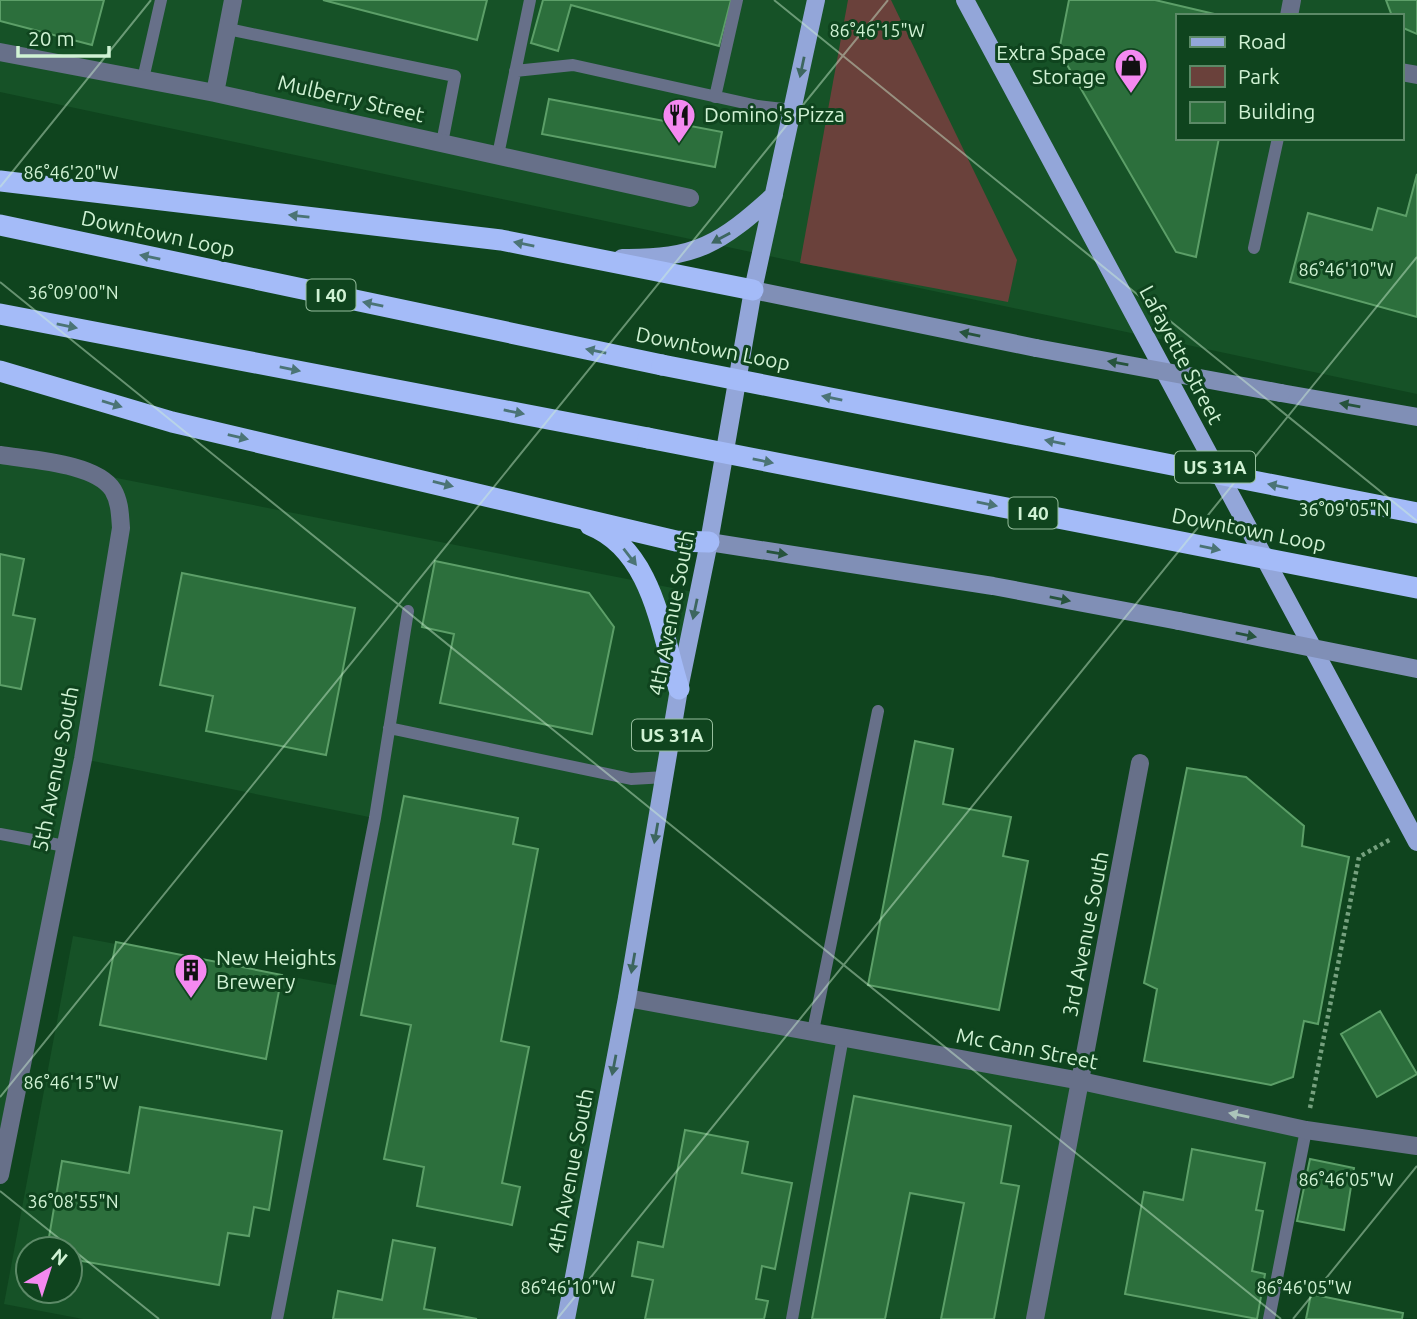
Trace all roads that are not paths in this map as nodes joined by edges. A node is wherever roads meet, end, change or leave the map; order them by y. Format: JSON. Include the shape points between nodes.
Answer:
{"nodes":[{"id":1,"x":161,"y":0,"type":"edge"},
{"id":2,"x":233,"y":0,"type":"edge"},
{"id":3,"x":530,"y":0,"type":"edge"},
{"id":4,"x":737,"y":0,"type":"edge"},
{"id":5,"x":816,"y":0,"type":"edge"},
{"id":6,"x":965,"y":0,"type":"edge"},
{"id":7,"x":228,"y":29,"type":"junction"},
{"id":8,"x":0,"y":52,"type":"edge"},
{"id":9,"x":515,"y":71,"type":"junction"},
{"id":10,"x":144,"y":79,"type":"junction"},
{"id":11,"x":215,"y":93,"type":"junction"},
{"id":12,"x":715,"y":97,"type":"junction"},
{"id":13,"x":792,"y":110,"type":"junction"},
{"id":14,"x":1278,"y":140,"type":"edge"},
{"id":15,"x":442,"y":143,"type":"junction"},
{"id":16,"x":498,"y":155,"type":"junction"},
{"id":17,"x":0,"y":181,"type":"edge"},
{"id":18,"x":774,"y":195,"type":"junction"},
{"id":19,"x":690,"y":198,"type":"dead end"},
{"id":20,"x":0,"y":225,"type":"edge"},
{"id":21,"x":1254,"y":248,"type":"dead end"},
{"id":22,"x":591,"y":257,"type":"junction"},
{"id":23,"x":753,"y":290,"type":"junction"},
{"id":24,"x":0,"y":313,"type":"edge"},
{"id":25,"x":0,"y":370,"type":"edge"},
{"id":26,"x":1417,"y":417,"type":"edge"},
{"id":27,"x":0,"y":455,"type":"edge"},
{"id":28,"x":552,"y":511,"type":"junction"},
{"id":29,"x":1417,"y":513,"type":"edge"},
{"id":30,"x":709,"y":542,"type":"junction"},
{"id":31,"x":1417,"y":588,"type":"edge"},
{"id":32,"x":408,"y":611,"type":"dead end"},
{"id":33,"x":1417,"y":669,"type":"edge"},
{"id":34,"x":679,"y":689,"type":"junction"},
{"id":35,"x":878,"y":711,"type":"dead end"},
{"id":36,"x":389,"y":729,"type":"junction"},
{"id":37,"x":1140,"y":763,"type":"dead end"},
{"id":38,"x":666,"y":777,"type":"junction"},
{"id":39,"x":0,"y":834,"type":"edge"},
{"id":40,"x":1413,"y":835,"type":"edge"},
{"id":41,"x":65,"y":846,"type":"junction"},
{"id":42,"x":627,"y":998,"type":"junction"},
{"id":43,"x":813,"y":1031,"type":"junction"},
{"id":44,"x":843,"y":1037,"type":"junction"},
{"id":45,"x":1082,"y":1081,"type":"junction"},
{"id":46,"x":1306,"y":1130,"type":"junction"},
{"id":47,"x":1417,"y":1146,"type":"edge"},
{"id":48,"x":0,"y":1175,"type":"edge"},
{"id":49,"x":277,"y":1319,"type":"edge"},
{"id":50,"x":566,"y":1319,"type":"edge"},
{"id":51,"x":792,"y":1319,"type":"edge"},
{"id":52,"x":1035,"y":1319,"type":"edge"},
{"id":53,"x":1269,"y":1319,"type":"edge"}],
"edges":[{"from":1,"to":10,"type":"lane"},
{"from":2,"to":7,"type":"street"},
{"from":3,"to":9,"type":"lane"},
{"from":4,"to":12,"type":"lane"},
{"from":5,"to":13,"type":"main road","name":"4th Avenue South","number":"US 31A","one_way":true},
{"from":6,"to":40,"type":"main road","name":"Lafayette Street","number":"US 31A"},
{"from":7,"to":11,"type":"street"},
{"from":7,"to":15,"type":"lane","via":[[455,76]]},
{"from":8,"to":10,"type":"street","name":"Mulberry Street"},
{"from":9,"to":12,"type":"lane","via":[[573,65]]},
{"from":9,"to":16,"type":"lane"},
{"from":10,"to":11,"type":"street","name":"Mulberry Street"},
{"from":11,"to":15,"type":"street","name":"Mulberry Street"},
{"from":12,"to":13,"type":"lane"},
{"from":13,"to":18,"type":"main road","name":"4th Avenue South","number":"US 31A"},
{"from":14,"to":21,"type":"lane"},
{"from":15,"to":16,"type":"street","name":"Mulberry Street"},
{"from":16,"to":19,"type":"street","name":"Mulberry Street"},
{"from":22,"to":17,"type":"highway","one_way":true,"via":[[488,238]]},
{"from":18,"to":22,"type":"main road","one_way":true,"via":[[732,232],[708,246],[658,258]]},
{"from":18,"to":23,"type":"main road","name":"4th Avenue South","number":"US 31A"},
{"from":29,"to":20,"type":"highway","name":"Downtown Loop","number":"I 40","one_way":true,"bridge":true,"via":[[662,365]]},
{"from":22,"to":23,"type":"highway"},
{"from":26,"to":23,"type":"main road","one_way":true,"bridge":true,"via":[[1036,348]]},
{"from":23,"to":30,"type":"main road","name":"4th Avenue South","number":"US 31A"},
{"from":24,"to":31,"type":"highway","name":"Downtown Loop","number":"I 40","one_way":true,"bridge":true},
{"from":25,"to":28,"type":"highway","one_way":true,"via":[[172,422]]},
{"from":27,"to":41,"type":"street","name":"5th Avenue South","via":[[91,471],[113,489],[120,507],[121,528]]},
{"from":28,"to":30,"type":"highway","via":[[676,541]]},
{"from":28,"to":34,"type":"highway","one_way":true,"via":[[595,527],[631,553],[650,594]]},
{"from":30,"to":33,"type":"main road","one_way":true,"bridge":true,"via":[[993,586]]},
{"from":30,"to":34,"type":"main road","name":"4th Avenue South","number":"US 31A","one_way":true},
{"from":32,"to":36,"type":"lane"},
{"from":34,"to":38,"type":"main road","name":"4th Avenue South","number":"US 31A"},
{"from":35,"to":43,"type":"lane"},
{"from":36,"to":38,"type":"lane","via":[[631,779]]},
{"from":36,"to":49,"type":"lane"},
{"from":37,"to":45,"type":"street","name":"3rd Avenue South"},
{"from":38,"to":42,"type":"main road","name":"4th Avenue South","number":"US 31A","one_way":true},
{"from":39,"to":41,"type":"lane"},
{"from":41,"to":48,"type":"street","name":"5th Avenue South"},
{"from":42,"to":43,"type":"street","name":"Mc Cann Street"},
{"from":42,"to":50,"type":"main road","name":"4th Avenue South","number":"US 31A","one_way":true},
{"from":43,"to":44,"type":"street","name":"Mc Cann Street"},
{"from":44,"to":45,"type":"street","name":"Mc Cann Street"},
{"from":44,"to":51,"type":"lane"},
{"from":46,"to":45,"type":"street","name":"Mc Cann Street","one_way":true},
{"from":45,"to":52,"type":"street","name":"3rd Avenue South"},
{"from":46,"to":47,"type":"street","name":"Mc Cann Street"},
{"from":46,"to":53,"type":"lane"}]}
